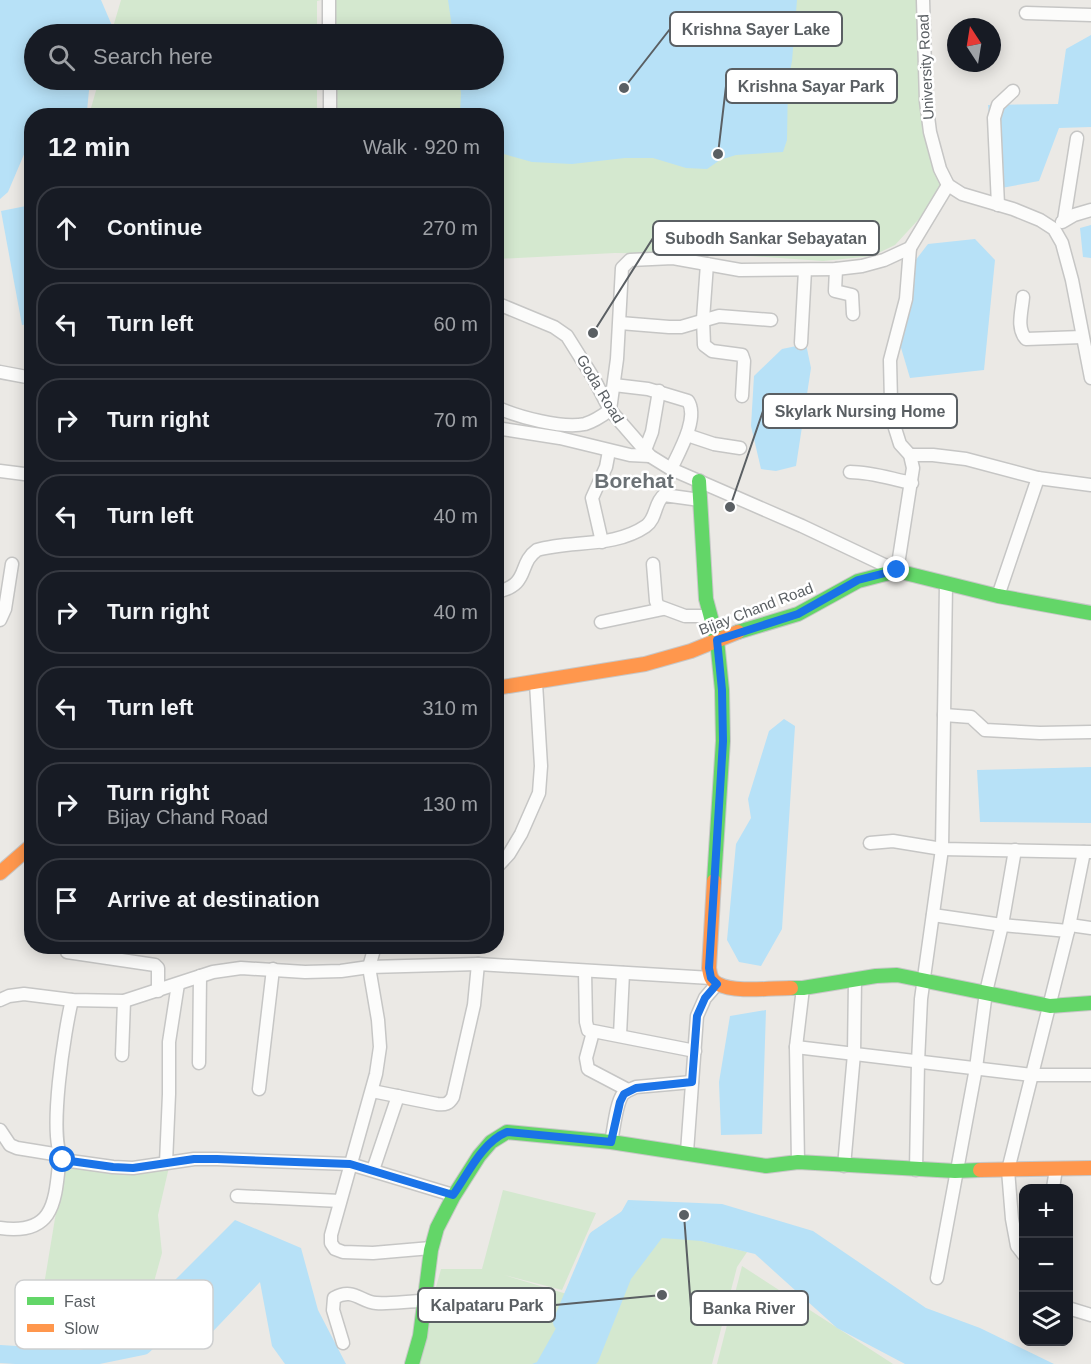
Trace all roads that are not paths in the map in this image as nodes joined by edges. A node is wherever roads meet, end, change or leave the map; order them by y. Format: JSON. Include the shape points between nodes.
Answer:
{"nodes":[{"id":1,"x":328,"y":0,"type":"edge"},
{"id":2,"x":923,"y":0,"type":"edge"},
{"id":3,"x":1026,"y":13,"type":"dead end"},
{"id":4,"x":1091,"y":15,"type":"edge"},
{"id":5,"x":329,"y":24,"type":"edge"},
{"id":6,"x":330,"y":90,"type":"edge"},
{"id":7,"x":1013,"y":91,"type":"dead end"},
{"id":8,"x":330,"y":108,"type":"edge"},
{"id":9,"x":1077,"y":138,"type":"dead end"},
{"id":10,"x":948,"y":185,"type":"junction"},
{"id":11,"x":998,"y":205,"type":"junction"},
{"id":12,"x":1091,"y":210,"type":"edge"},
{"id":13,"x":1064,"y":220,"type":"junction"},
{"id":14,"x":1054,"y":229,"type":"junction"},
{"id":15,"x":910,"y":248,"type":"junction"},
{"id":16,"x":707,"y":264,"type":"junction"},
{"id":17,"x":836,"y":269,"type":"junction"},
{"id":18,"x":805,"y":270,"type":"junction"},
{"id":19,"x":1023,"y":297,"type":"dead end"},
{"id":20,"x":504,"y":306,"type":"edge"},
{"id":21,"x":853,"y":314,"type":"dead end"},
{"id":22,"x":703,"y":319,"type":"junction"},
{"id":23,"x":771,"y":320,"type":"dead end"},
{"id":24,"x":1085,"y":321,"type":"edge"},
{"id":25,"x":620,"y":323,"type":"junction"},
{"id":26,"x":1082,"y":338,"type":"junction"},
{"id":27,"x":801,"y":343,"type":"dead end"},
{"id":28,"x":1,"y":376,"type":"edge"},
{"id":29,"x":24,"y":377,"type":"edge"},
{"id":30,"x":1091,"y":378,"type":"edge"},
{"id":31,"x":614,"y":385,"type":"junction"},
{"id":32,"x":659,"y":391,"type":"junction"},
{"id":33,"x":742,"y":396,"type":"dead end"},
{"id":34,"x":610,"y":410,"type":"junction"},
{"id":35,"x":504,"y":411,"type":"edge"},
{"id":36,"x":504,"y":429,"type":"edge"},
{"id":37,"x":687,"y":435,"type":"junction"},
{"id":38,"x":740,"y":448,"type":"dead end"},
{"id":39,"x":609,"y":451,"type":"junction"},
{"id":40,"x":647,"y":453,"type":"junction"},
{"id":41,"x":910,"y":455,"type":"junction"},
{"id":42,"x":671,"y":469,"type":"junction"},
{"id":43,"x":0,"y":471,"type":"edge"},
{"id":44,"x":850,"y":472,"type":"dead end"},
{"id":45,"x":24,"y":474,"type":"edge"},
{"id":46,"x":1038,"y":478,"type":"junction"},
{"id":47,"x":699,"y":481,"type":"junction"},
{"id":48,"x":912,"y":483,"type":"junction"},
{"id":49,"x":1091,"y":485,"type":"edge"},
{"id":50,"x":700,"y":500,"type":"junction"},
{"id":51,"x":602,"y":542,"type":"junction"},
{"id":52,"x":12,"y":564,"type":"dead end"},
{"id":53,"x":653,"y":564,"type":"dead end"},
{"id":54,"x":897,"y":570,"type":"junction"},
{"id":55,"x":946,"y":584,"type":"junction"},
{"id":56,"x":504,"y":590,"type":"edge"},
{"id":57,"x":998,"y":596,"type":"junction"},
{"id":58,"x":663,"y":609,"type":"junction"},
{"id":59,"x":1091,"y":613,"type":"edge"},
{"id":60,"x":710,"y":616,"type":"junction"},
{"id":61,"x":0,"y":620,"type":"edge"},
{"id":62,"x":601,"y":622,"type":"dead end"},
{"id":63,"x":717,"y":640,"type":"junction"},
{"id":64,"x":536,"y":682,"type":"junction"},
{"id":65,"x":504,"y":687,"type":"edge"},
{"id":66,"x":944,"y":716,"type":"junction"},
{"id":67,"x":1091,"y":732,"type":"edge"},
{"id":68,"x":870,"y":843,"type":"dead end"},
{"id":69,"x":942,"y":849,"type":"junction"},
{"id":70,"x":1015,"y":850,"type":"junction"},
{"id":71,"x":24,"y":852,"type":"edge"},
{"id":72,"x":1087,"y":852,"type":"edge"},
{"id":73,"x":504,"y":859,"type":"edge"},
{"id":74,"x":0,"y":873,"type":"edge"},
{"id":75,"x":933,"y":915,"type":"junction"},
{"id":76,"x":1002,"y":925,"type":"junction"},
{"id":77,"x":1069,"y":928,"type":"junction"},
{"id":78,"x":1091,"y":928,"type":"edge"},
{"id":79,"x":81,"y":954,"type":"edge"},
{"id":80,"x":373,"y":954,"type":"edge"},
{"id":81,"x":478,"y":964,"type":"junction"},
{"id":82,"x":369,"y":967,"type":"junction"},
{"id":83,"x":273,"y":969,"type":"junction"},
{"id":84,"x":585,"y":971,"type":"junction"},
{"id":85,"x":622,"y":973,"type":"junction"},
{"id":86,"x":200,"y":976,"type":"junction"},
{"id":87,"x":855,"y":980,"type":"junction"},
{"id":88,"x":714,"y":981,"type":"junction"},
{"id":89,"x":923,"y":981,"type":"junction"},
{"id":90,"x":178,"y":984,"type":"junction"},
{"id":91,"x":803,"y":988,"type":"junction"},
{"id":92,"x":158,"y":991,"type":"junction"},
{"id":93,"x":986,"y":992,"type":"junction"},
{"id":94,"x":0,"y":1000,"type":"edge"},
{"id":95,"x":72,"y":1000,"type":"junction"},
{"id":96,"x":124,"y":1001,"type":"junction"},
{"id":97,"x":1091,"y":1003,"type":"edge"},
{"id":98,"x":1050,"y":1006,"type":"junction"},
{"id":99,"x":593,"y":1032,"type":"junction"},
{"id":100,"x":620,"y":1035,"type":"junction"},
{"id":101,"x":796,"y":1047,"type":"junction"},
{"id":102,"x":695,"y":1051,"type":"junction"},
{"id":103,"x":854,"y":1054,"type":"junction"},
{"id":104,"x":122,"y":1055,"type":"dead end"},
{"id":105,"x":918,"y":1062,"type":"junction"},
{"id":106,"x":199,"y":1063,"type":"dead end"},
{"id":107,"x":976,"y":1068,"type":"junction"},
{"id":108,"x":1032,"y":1075,"type":"junction"},
{"id":109,"x":1091,"y":1075,"type":"edge"},
{"id":110,"x":692,"y":1082,"type":"junction"},
{"id":111,"x":259,"y":1089,"type":"dead end"},
{"id":112,"x":628,"y":1090,"type":"junction"},
{"id":113,"x":372,"y":1091,"type":"junction"},
{"id":114,"x":398,"y":1096,"type":"junction"},
{"id":115,"x":0,"y":1130,"type":"edge"},
{"id":116,"x":611,"y":1142,"type":"junction"},
{"id":117,"x":687,"y":1152,"type":"junction"},
{"id":118,"x":60,"y":1155,"type":"junction"},
{"id":119,"x":798,"y":1162,"type":"junction"},
{"id":120,"x":166,"y":1164,"type":"junction"},
{"id":121,"x":350,"y":1164,"type":"junction"},
{"id":122,"x":844,"y":1166,"type":"junction"},
{"id":123,"x":1091,"y":1168,"type":"edge"},
{"id":124,"x":1056,"y":1169,"type":"junction"},
{"id":125,"x":374,"y":1170,"type":"junction"},
{"id":126,"x":916,"y":1170,"type":"junction"},
{"id":127,"x":1008,"y":1170,"type":"junction"},
{"id":128,"x":955,"y":1172,"type":"junction"},
{"id":129,"x":1054,"y":1184,"type":"edge"},
{"id":130,"x":453,"y":1195,"type":"junction"},
{"id":131,"x":237,"y":1196,"type":"dead end"},
{"id":132,"x":340,"y":1201,"type":"junction"},
{"id":133,"x":0,"y":1228,"type":"edge"},
{"id":134,"x":431,"y":1248,"type":"junction"},
{"id":135,"x":1019,"y":1249,"type":"edge"},
{"id":136,"x":937,"y":1278,"type":"dead end"},
{"id":137,"x":424,"y":1301,"type":"junction"},
{"id":138,"x":1073,"y":1310,"type":"edge"},
{"id":139,"x":1091,"y":1315,"type":"edge"},
{"id":140,"x":343,"y":1343,"type":"dead end"},
{"id":141,"x":412,"y":1364,"type":"edge"}],
"edges":[{"from":1,"to":5,"type":"street"},
{"from":2,"to":10,"type":"street","name":"University Road","via":[[930,132]]},
{"from":3,"to":4,"type":"street"},
{"from":6,"to":8,"type":"street"},
{"from":7,"to":11,"type":"street","via":[[998,105],[994,118]]},
{"from":9,"to":13,"type":"street"},
{"from":10,"to":11,"type":"street","via":[[962,194]]},
{"from":10,"to":15,"type":"street"},
{"from":11,"to":14,"type":"street"},
{"from":12,"to":13,"type":"street"},
{"from":13,"to":14,"type":"street"},
{"from":14,"to":24,"type":"street","via":[[1062,243]]},
{"from":15,"to":17,"type":"street","via":[[884,260]]},
{"from":15,"to":41,"type":"street","via":[[906,299],[890,360],[894,425],[900,444]]},
{"from":16,"to":18,"type":"street","via":[[740,270]]},
{"from":16,"to":22,"type":"street"},
{"from":16,"to":25,"type":"street","via":[[673,258],[630,260],[622,268]]},
{"from":17,"to":18,"type":"street"},
{"from":17,"to":21,"type":"street","via":[[836,291],[852,296]]},
{"from":18,"to":27,"type":"street"},
{"from":19,"to":26,"type":"street","via":[[1020,327],[1026,339]]},
{"from":20,"to":34,"type":"street","name":"Goda Road","via":[[567,336]]},
{"from":22,"to":23,"type":"street","via":[[719,316]]},
{"from":22,"to":25,"type":"street","via":[[681,327]]},
{"from":22,"to":33,"type":"street","via":[[707,349],[742,355]]},
{"from":24,"to":26,"type":"street"},
{"from":25,"to":31,"type":"street"},
{"from":26,"to":30,"type":"street"},
{"from":28,"to":29,"type":"street"},
{"from":31,"to":32,"type":"street"},
{"from":31,"to":34,"type":"street"},
{"from":32,"to":37,"type":"street","via":[[683,398],[691,405]]},
{"from":32,"to":40,"type":"street"},
{"from":34,"to":35,"type":"street","via":[[595,421],[567,425]]},
{"from":34,"to":40,"type":"street","name":"Goda Road"},
{"from":36,"to":39,"type":"street"},
{"from":37,"to":38,"type":"street"},
{"from":37,"to":42,"type":"street"},
{"from":39,"to":40,"type":"street"},
{"from":39,"to":51,"type":"street","via":[[592,498]]},
{"from":40,"to":42,"type":"street","name":"Goda Road"},
{"from":41,"to":46,"type":"street","via":[[966,459]]},
{"from":41,"to":48,"type":"street"},
{"from":42,"to":47,"type":"street","name":"Goda Road"},
{"from":43,"to":45,"type":"street"},
{"from":44,"to":48,"type":"street","via":[[870,472]]},
{"from":46,"to":49,"type":"street"},
{"from":46,"to":57,"type":"street"},
{"from":47,"to":50,"type":"street"},
{"from":47,"to":54,"type":"street","name":"Goda Road"},
{"from":48,"to":54,"type":"street"},
{"from":50,"to":51,"type":"street","via":[[664,495],[646,526]]},
{"from":50,"to":60,"type":"street"},
{"from":51,"to":56,"type":"street","via":[[537,550],[516,584]]},
{"from":52,"to":61,"type":"street"},
{"from":53,"to":58,"type":"street","via":[[656,601]]},
{"from":54,"to":55,"type":"street"},
{"from":54,"to":63,"type":"street","name":"Bijay Chand Road","via":[[858,580],[798,614]]},
{"from":55,"to":57,"type":"street"},
{"from":55,"to":66,"type":"street"},
{"from":57,"to":59,"type":"street"},
{"from":58,"to":60,"type":"street","via":[[685,616]]},
{"from":58,"to":62,"type":"street"},
{"from":60,"to":63,"type":"street"},
{"from":63,"to":64,"type":"street","name":"Bijay Chand Road","via":[[645,664]]},
{"from":63,"to":88,"type":"street","via":[[723,741],[709,968]]},
{"from":64,"to":65,"type":"street","name":"Bijay Chand Road"},
{"from":64,"to":73,"type":"street","via":[[539,793],[521,834]]},
{"from":66,"to":67,"type":"street","via":[[971,717],[985,730]]},
{"from":66,"to":69,"type":"street"},
{"from":68,"to":69,"type":"street","via":[[893,841]]},
{"from":69,"to":70,"type":"street"},
{"from":69,"to":75,"type":"street"},
{"from":70,"to":72,"type":"street"},
{"from":70,"to":76,"type":"street"},
{"from":71,"to":74,"type":"street"},
{"from":72,"to":77,"type":"street"},
{"from":75,"to":76,"type":"street"},
{"from":75,"to":89,"type":"street"},
{"from":76,"to":77,"type":"street"},
{"from":76,"to":93,"type":"street"},
{"from":77,"to":78,"type":"street"},
{"from":77,"to":98,"type":"street"},
{"from":79,"to":92,"type":"street","via":[[155,965]]},
{"from":80,"to":82,"type":"street"},
{"from":81,"to":82,"type":"street"},
{"from":81,"to":84,"type":"street"},
{"from":81,"to":114,"type":"street","via":[[474,1005],[450,1102],[444,1105]]},
{"from":82,"to":83,"type":"street","via":[[341,971]]},
{"from":82,"to":113,"type":"street","via":[[380,1047]]},
{"from":83,"to":86,"type":"street","via":[[241,968]]},
{"from":83,"to":111,"type":"street"},
{"from":84,"to":85,"type":"street"},
{"from":84,"to":99,"type":"street","via":[[586,1026]]},
{"from":85,"to":88,"type":"street"},
{"from":85,"to":100,"type":"street"},
{"from":86,"to":90,"type":"street"},
{"from":86,"to":106,"type":"street"},
{"from":87,"to":89,"type":"street","via":[[897,975]]},
{"from":87,"to":91,"type":"street"},
{"from":87,"to":103,"type":"street"},
{"from":88,"to":91,"type":"street","via":[[731,988]]},
{"from":88,"to":102,"type":"street","via":[[697,1016]]},
{"from":89,"to":93,"type":"street"},
{"from":89,"to":105,"type":"street"},
{"from":90,"to":92,"type":"street"},
{"from":90,"to":120,"type":"street","via":[[169,1042]]},
{"from":91,"to":101,"type":"street"},
{"from":92,"to":96,"type":"street"},
{"from":93,"to":98,"type":"street"},
{"from":93,"to":107,"type":"street"},
{"from":94,"to":95,"type":"street","via":[[24,994]]},
{"from":95,"to":96,"type":"street"},
{"from":95,"to":118,"type":"street","via":[[61,1062],[57,1147]]},
{"from":96,"to":104,"type":"street"},
{"from":97,"to":98,"type":"street"},
{"from":98,"to":108,"type":"street"},
{"from":99,"to":100,"type":"street"},
{"from":99,"to":112,"type":"street","via":[[586,1058],[588,1069]]},
{"from":100,"to":102,"type":"street"},
{"from":101,"to":103,"type":"street"},
{"from":101,"to":119,"type":"street"},
{"from":102,"to":110,"type":"street"},
{"from":103,"to":105,"type":"street"},
{"from":103,"to":122,"type":"street"},
{"from":105,"to":107,"type":"street"},
{"from":105,"to":126,"type":"street"},
{"from":107,"to":108,"type":"street"},
{"from":107,"to":128,"type":"street"},
{"from":108,"to":109,"type":"street"},
{"from":108,"to":127,"type":"street"},
{"from":110,"to":112,"type":"street"},
{"from":110,"to":117,"type":"street"},
{"from":112,"to":116,"type":"street","via":[[620,1102]]},
{"from":113,"to":114,"type":"street"},
{"from":113,"to":121,"type":"street"},
{"from":114,"to":125,"type":"street"},
{"from":115,"to":118,"type":"street","via":[[10,1145],[17,1148]]},
{"from":116,"to":117,"type":"street"},
{"from":116,"to":130,"type":"street","via":[[507,1132],[488,1144]]},
{"from":117,"to":119,"type":"street","via":[[766,1166]]},
{"from":118,"to":120,"type":"street","via":[[71,1162],[113,1167]]},
{"from":118,"to":133,"type":"street","via":[[49,1214],[31,1228]]},
{"from":119,"to":122,"type":"street"},
{"from":120,"to":121,"type":"street","via":[[217,1159]]},
{"from":121,"to":125,"type":"street"},
{"from":121,"to":132,"type":"street"},
{"from":122,"to":126,"type":"street"},
{"from":123,"to":124,"type":"street"},
{"from":124,"to":127,"type":"street"},
{"from":124,"to":129,"type":"street"},
{"from":125,"to":130,"type":"street"},
{"from":126,"to":128,"type":"street"},
{"from":127,"to":128,"type":"street"},
{"from":127,"to":135,"type":"street"},
{"from":128,"to":136,"type":"street"},
{"from":130,"to":134,"type":"street"},
{"from":131,"to":132,"type":"street"},
{"from":132,"to":134,"type":"street","via":[[331,1235],[335,1249],[373,1253]]},
{"from":134,"to":137,"type":"street"},
{"from":137,"to":140,"type":"street","via":[[374,1303],[354,1295],[338,1296],[333,1310]]},
{"from":137,"to":141,"type":"street","via":[[422,1330]]},
{"from":138,"to":139,"type":"street"}]}
